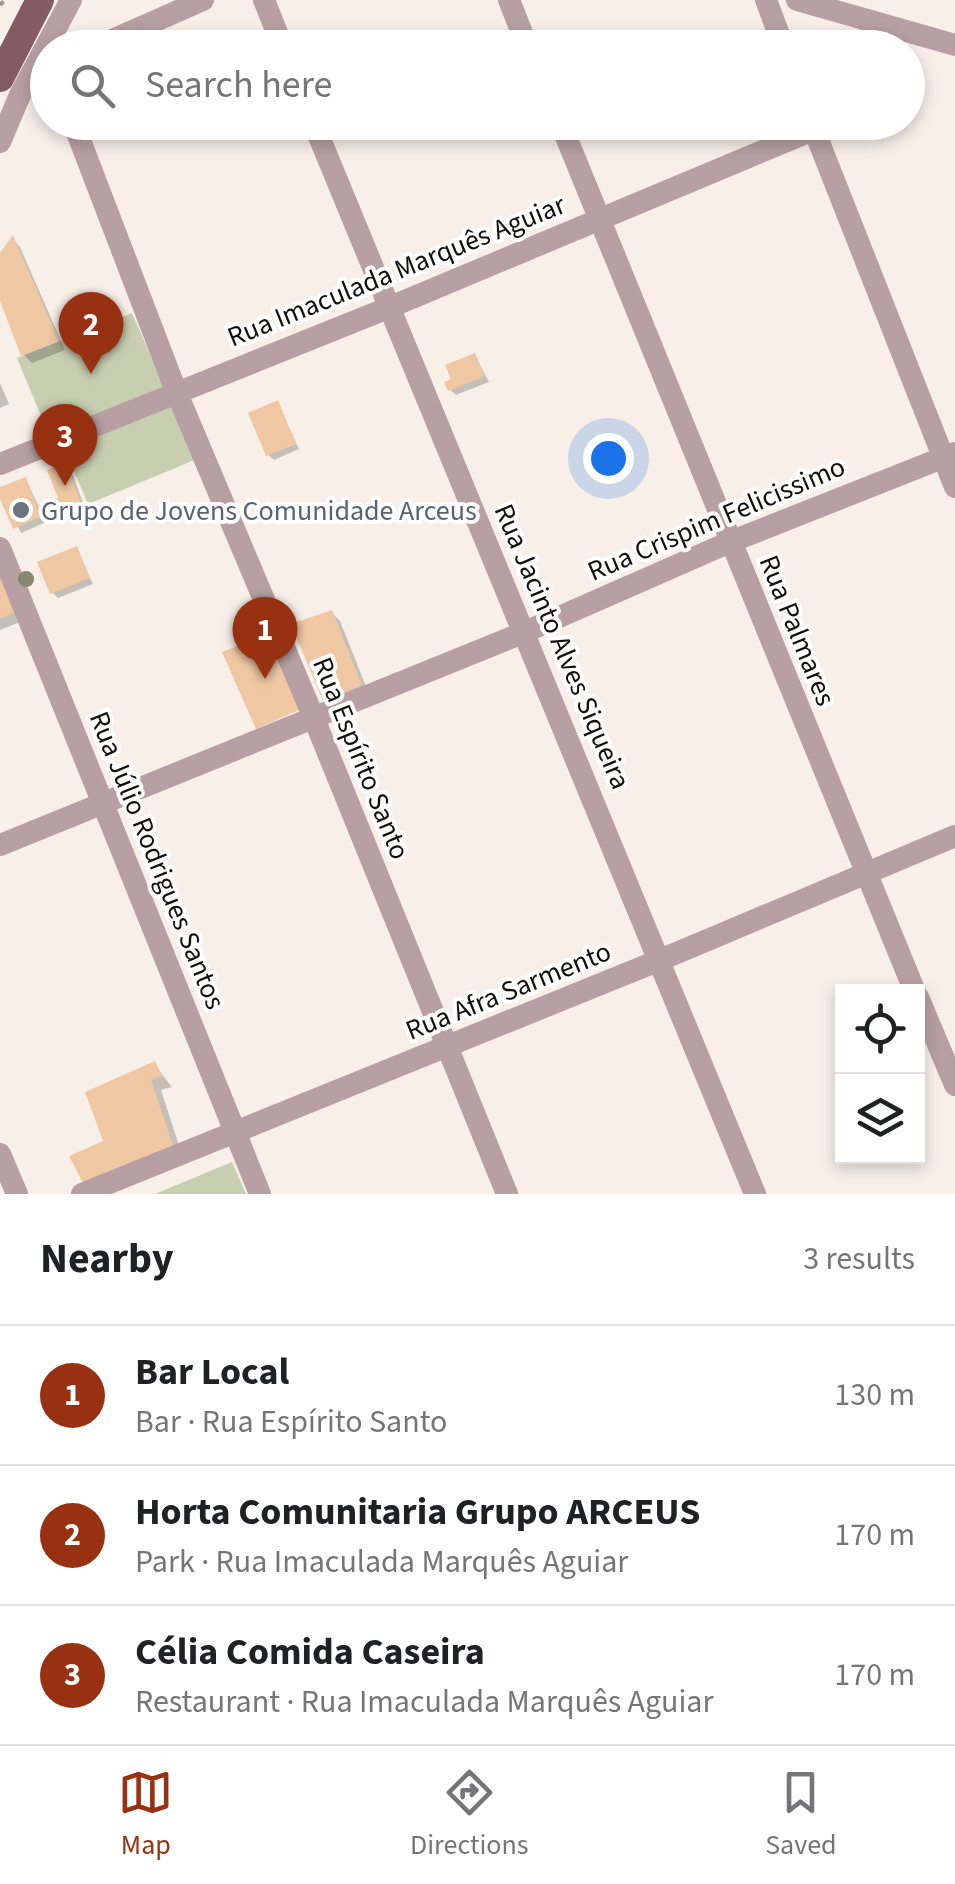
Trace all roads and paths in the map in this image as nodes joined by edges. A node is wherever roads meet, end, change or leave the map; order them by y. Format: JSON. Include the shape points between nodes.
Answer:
{"nodes":[{"id":1,"x":40,"y":0,"type":"edge"},
{"id":2,"x":71,"y":0,"type":"edge"},
{"id":3,"x":203,"y":0,"type":"edge"},
{"id":4,"x":264,"y":0,"type":"edge"},
{"id":5,"x":508,"y":0,"type":"edge"},
{"id":6,"x":766,"y":0,"type":"edge"},
{"id":7,"x":797,"y":0,"type":"edge"},
{"id":8,"x":57,"y":30,"type":"edge"},
{"id":9,"x":135,"y":30,"type":"edge"},
{"id":10,"x":276,"y":30,"type":"edge"},
{"id":11,"x":520,"y":30,"type":"edge"},
{"id":12,"x":777,"y":30,"type":"edge"},
{"id":13,"x":900,"y":30,"type":"edge"},
{"id":14,"x":925,"y":37,"type":"edge"},
{"id":15,"x":955,"y":46,"type":"edge"},
{"id":16,"x":0,"y":78,"type":"edge"},
{"id":17,"x":30,"y":84,"type":"edge"},
{"id":18,"x":80,"y":140,"type":"edge"},
{"id":19,"x":320,"y":140,"type":"edge"},
{"id":20,"x":568,"y":140,"type":"edge"},
{"id":21,"x":780,"y":140,"type":"edge"},
{"id":22,"x":818,"y":140,"type":"edge"},
{"id":23,"x":0,"y":142,"type":"edge"},
{"id":24,"x":600,"y":218,"type":"junction"},
{"id":25,"x":388,"y":308,"type":"junction"},
{"id":26,"x":176,"y":391,"type":"junction"},
{"id":27,"x":949,"y":456,"type":"edge"},
{"id":28,"x":0,"y":464,"type":"edge"},
{"id":29,"x":955,"y":486,"type":"edge"},
{"id":30,"x":730,"y":542,"type":"junction"},
{"id":31,"x":0,"y":548,"type":"edge"},
{"id":32,"x":524,"y":632,"type":"junction"},
{"id":33,"x":313,"y":716,"type":"junction"},
{"id":34,"x":102,"y":802,"type":"junction"},
{"id":35,"x":955,"y":836,"type":"edge"},
{"id":36,"x":0,"y":845,"type":"edge"},
{"id":37,"x":865,"y":873,"type":"junction"},
{"id":38,"x":660,"y":960,"type":"junction"},
{"id":39,"x":912,"y":984,"type":"edge"},
{"id":40,"x":925,"y":1015,"type":"edge"},
{"id":41,"x":447,"y":1047,"type":"junction"},
{"id":42,"x":955,"y":1085,"type":"edge"},
{"id":43,"x":235,"y":1132,"type":"junction"},
{"id":44,"x":0,"y":1154,"type":"edge"},
{"id":45,"x":17,"y":1194,"type":"edge"},
{"id":46,"x":82,"y":1194,"type":"edge"},
{"id":47,"x":260,"y":1194,"type":"edge"},
{"id":48,"x":508,"y":1194,"type":"edge"},
{"id":49,"x":755,"y":1194,"type":"edge"}],
"edges":[{"from":1,"to":16,"type":"main road"},
{"from":2,"to":8,"type":"street"},
{"from":3,"to":9,"type":"street"},
{"from":4,"to":10,"type":"street"},
{"from":5,"to":11,"type":"street"},
{"from":6,"to":12,"type":"street"},
{"from":7,"to":13,"type":"street"},
{"from":14,"to":15,"type":"street"},
{"from":17,"to":23,"type":"street"},
{"from":18,"to":26,"type":"street","name":"Rua Espírito Santo"},
{"from":19,"to":25,"type":"street","name":"Rua Jacinto Alves Siqueira"},
{"from":20,"to":24,"type":"street","name":"Rua Palmares"},
{"from":21,"to":24,"type":"street","name":"Rua Imaculada Marquês Aguiar"},
{"from":22,"to":27,"type":"street"},
{"from":24,"to":25,"type":"street","name":"Rua Imaculada Marquês Aguiar"},
{"from":24,"to":30,"type":"street","name":"Rua Palmares"},
{"from":25,"to":26,"type":"street","name":"Rua Imaculada Marquês Aguiar"},
{"from":25,"to":32,"type":"street","name":"Rua Jacinto Alves Siqueira"},
{"from":26,"to":28,"type":"street","name":"Rua Imaculada Marquês Aguiar"},
{"from":26,"to":33,"type":"street","name":"Rua Espírito Santo"},
{"from":27,"to":29,"type":"street"},
{"from":27,"to":30,"type":"street","name":"Rua Crispim Felicissimo"},
{"from":30,"to":32,"type":"street","name":"Rua Crispim Felicissimo"},
{"from":30,"to":37,"type":"street","name":"Rua Palmares"},
{"from":31,"to":34,"type":"street","name":"Rua Júlio Rodrigues Santos"},
{"from":32,"to":33,"type":"street","name":"Rua Crispim Felicissimo"},
{"from":32,"to":38,"type":"street","name":"Rua Jacinto Alves Siqueira"},
{"from":33,"to":34,"type":"street","name":"Rua Crispim Felicissimo"},
{"from":33,"to":41,"type":"street","name":"Rua Espírito Santo"},
{"from":34,"to":36,"type":"street","name":"Rua Crispim Felicissimo"},
{"from":34,"to":43,"type":"street","name":"Rua Júlio Rodrigues Santos"},
{"from":35,"to":37,"type":"street","name":"Rua Afra Sarmento"},
{"from":37,"to":38,"type":"street","name":"Rua Afra Sarmento"},
{"from":37,"to":39,"type":"street","name":"Rua Palmares"},
{"from":38,"to":41,"type":"street","name":"Rua Afra Sarmento"},
{"from":38,"to":49,"type":"street","name":"Rua Jacinto Alves Siqueira"},
{"from":40,"to":42,"type":"street","name":"Rua Palmares"},
{"from":41,"to":43,"type":"street","name":"Rua Afra Sarmento"},
{"from":41,"to":48,"type":"street","name":"Rua Espírito Santo"},
{"from":43,"to":46,"type":"street","name":"Rua Afra Sarmento"},
{"from":43,"to":47,"type":"street","name":"Rua Júlio Rodrigues Santos"},
{"from":44,"to":45,"type":"street"}]}
